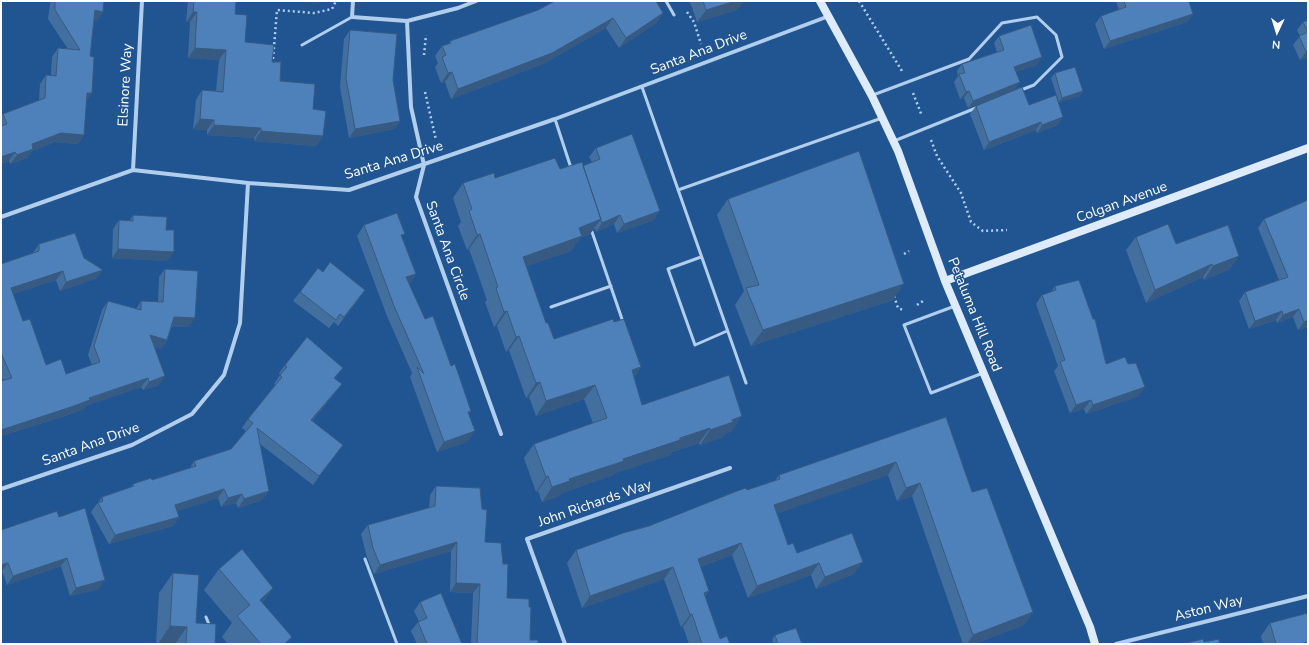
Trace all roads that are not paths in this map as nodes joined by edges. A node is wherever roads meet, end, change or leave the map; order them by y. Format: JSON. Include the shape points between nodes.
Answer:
{"nodes":[{"id":1,"x":142,"y":1,"type":"edge"},
{"id":2,"x":353,"y":1,"type":"edge"},
{"id":3,"x":476,"y":1,"type":"edge"},
{"id":4,"x":666,"y":1,"type":"edge"},
{"id":5,"x":820,"y":1,"type":"edge"},
{"id":6,"x":674,"y":15,"type":"dead end"},
{"id":7,"x":829,"y":16,"type":"junction"},
{"id":8,"x":352,"y":17,"type":"junction"},
{"id":9,"x":407,"y":21,"type":"junction"},
{"id":10,"x":302,"y":45,"type":"dead end"},
{"id":11,"x":642,"y":87,"type":"junction"},
{"id":12,"x":1019,"y":91,"type":"edge"},
{"id":13,"x":872,"y":96,"type":"junction"},
{"id":14,"x":984,"y":105,"type":"edge"},
{"id":15,"x":882,"y":118,"type":"junction"},
{"id":16,"x":555,"y":119,"type":"junction"},
{"id":17,"x":893,"y":142,"type":"junction"},
{"id":18,"x":1308,"y":148,"type":"edge"},
{"id":19,"x":424,"y":165,"type":"junction"},
{"id":20,"x":571,"y":169,"type":"edge"},
{"id":21,"x":133,"y":170,"type":"junction"},
{"id":22,"x":248,"y":183,"type":"junction"},
{"id":23,"x":678,"y":190,"type":"junction"},
{"id":24,"x":1,"y":217,"type":"edge"},
{"id":25,"x":591,"y":228,"type":"edge"},
{"id":26,"x":701,"y":257,"type":"junction"},
{"id":27,"x":945,"y":281,"type":"junction"},
{"id":28,"x":611,"y":286,"type":"junction"},
{"id":29,"x":955,"y":306,"type":"junction"},
{"id":30,"x":551,"y":307,"type":"dead end"},
{"id":31,"x":626,"y":330,"type":"edge"},
{"id":32,"x":727,"y":331,"type":"junction"},
{"id":33,"x":983,"y":373,"type":"junction"},
{"id":34,"x":746,"y":383,"type":"dead end"},
{"id":35,"x":501,"y":434,"type":"dead end"},
{"id":36,"x":730,"y":468,"type":"dead end"},
{"id":37,"x":1,"y":488,"type":"edge"},
{"id":38,"x":365,"y":559,"type":"dead end"},
{"id":39,"x":1308,"y":596,"type":"edge"},
{"id":40,"x":206,"y":617,"type":"dead end"},
{"id":41,"x":211,"y":630,"type":"edge"},
{"id":42,"x":397,"y":644,"type":"edge"},
{"id":43,"x":565,"y":644,"type":"edge"},
{"id":44,"x":1095,"y":644,"type":"edge"},
{"id":45,"x":1116,"y":644,"type":"edge"}],
"edges":[{"from":1,"to":21,"type":"street","name":"Elsinore Way"},
{"from":2,"to":8,"type":"street"},
{"from":3,"to":9,"type":"street"},
{"from":4,"to":6,"type":"lane"},
{"from":5,"to":7,"type":"main road","name":"Petaluma Hill Road"},
{"from":7,"to":11,"type":"street","name":"Santa Ana Drive"},
{"from":7,"to":13,"type":"main road","name":"Petaluma Hill Road"},
{"from":8,"to":9,"type":"street"},
{"from":8,"to":10,"type":"lane"},
{"from":9,"to":19,"type":"street","name":"Santa Ana Circle","via":[[411,107]]},
{"from":11,"to":16,"type":"street","name":"Santa Ana Drive"},
{"from":11,"to":23,"type":"lane"},
{"from":12,"to":13,"type":"lane","via":[[1034,85],[1062,57],[1056,35],[1037,17],[1002,23],[969,59]]},
{"from":13,"to":15,"type":"main road","name":"Petaluma Hill Road"},
{"from":14,"to":17,"type":"lane"},
{"from":15,"to":17,"type":"main road","name":"Petaluma Hill Road"},
{"from":15,"to":23,"type":"lane"},
{"from":16,"to":19,"type":"street","name":"Santa Ana Drive"},
{"from":16,"to":20,"type":"lane"},
{"from":17,"to":27,"type":"main road","name":"Petaluma Hill Road"},
{"from":18,"to":27,"type":"main road","name":"Colgan Avenue"},
{"from":19,"to":22,"type":"street","name":"Santa Ana Drive","via":[[349,190]]},
{"from":19,"to":35,"type":"street","name":"Santa Ana Circle","via":[[416,197]]},
{"from":21,"to":22,"type":"street"},
{"from":21,"to":24,"type":"street"},
{"from":22,"to":37,"type":"street","name":"Santa Ana Drive","via":[[240,323],[224,375],[220,380],[192,414],[132,445]]},
{"from":23,"to":26,"type":"lane"},
{"from":25,"to":28,"type":"lane"},
{"from":26,"to":32,"type":"lane"},
{"from":26,"to":32,"type":"lane","via":[[668,269],[695,346]]},
{"from":27,"to":29,"type":"main road","name":"Petaluma Hill Road"},
{"from":28,"to":30,"type":"lane"},
{"from":28,"to":31,"type":"lane"},
{"from":29,"to":33,"type":"main road","name":"Petaluma Hill Road"},
{"from":29,"to":33,"type":"lane","via":[[904,325],[930,392]]},
{"from":32,"to":34,"type":"lane"},
{"from":33,"to":44,"type":"main road","name":"Petaluma Hill Road"},
{"from":36,"to":43,"type":"street","name":"John Richards Way","via":[[527,539]]},
{"from":38,"to":42,"type":"lane"},
{"from":39,"to":45,"type":"street","name":"Aston Way"},
{"from":40,"to":41,"type":"lane"}]}
